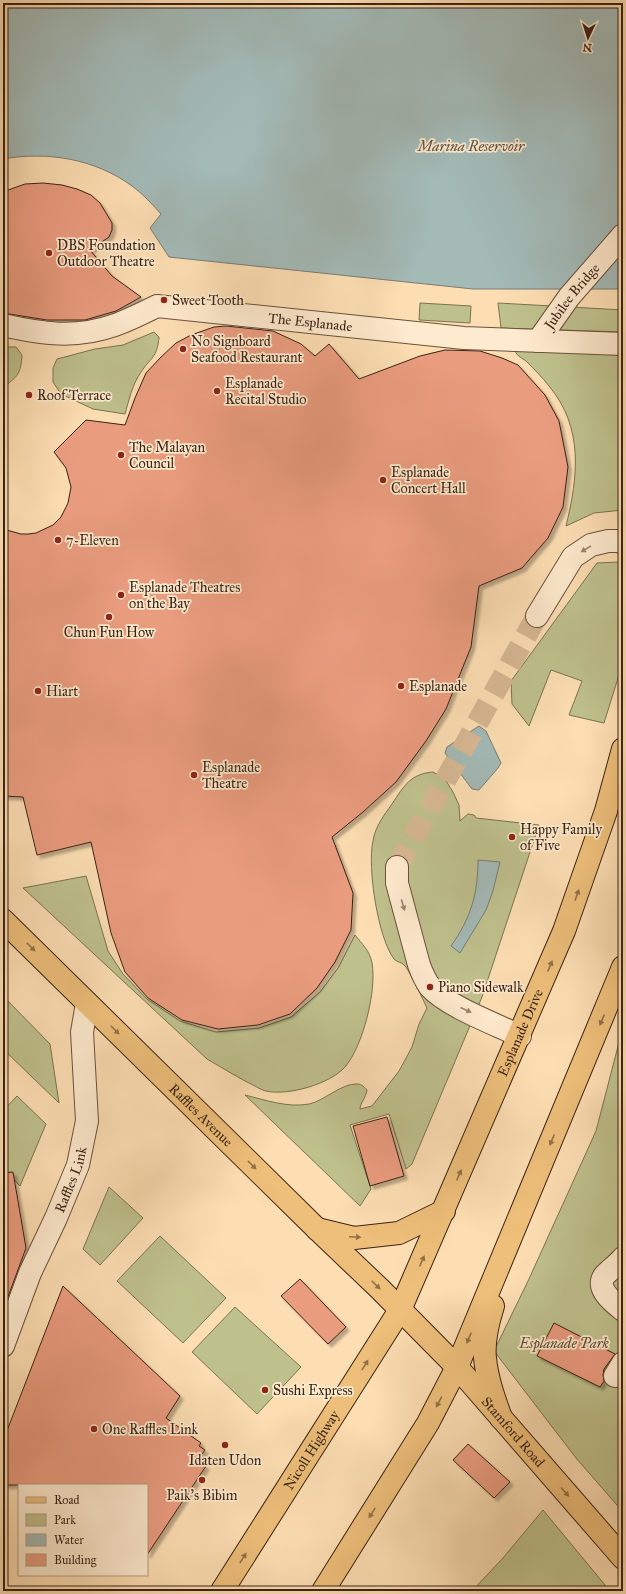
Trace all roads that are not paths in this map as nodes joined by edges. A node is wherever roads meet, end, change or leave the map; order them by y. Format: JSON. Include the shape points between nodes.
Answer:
{"nodes":[{"id":1,"x":623,"y":235,"type":"edge"},
{"id":2,"x":3,"y":325,"type":"edge"},
{"id":3,"x":538,"y":341,"type":"junction"},
{"id":4,"x":623,"y":344,"type":"edge"},
{"id":5,"x":623,"y":543,"type":"edge"},
{"id":6,"x":537,"y":616,"type":"tunnel mouth"},
{"id":7,"x":623,"y":749,"type":"edge"},
{"id":8,"x":397,"y":867,"type":"tunnel mouth"},
{"id":9,"x":3,"y":920,"type":"edge"},
{"id":10,"x":623,"y":967,"type":"edge"},
{"id":11,"x":87,"y":1003,"type":"junction"},
{"id":12,"x":520,"y":1036,"type":"junction"},
{"id":13,"x":444,"y":1211,"type":"junction"},
{"id":14,"x":317,"y":1229,"type":"junction"},
{"id":15,"x":509,"y":1242,"type":"junction"},
{"id":16,"x":623,"y":1258,"type":"edge"},
{"id":17,"x":400,"y":1310,"type":"junction"},
{"id":18,"x":623,"y":1310,"type":"edge"},
{"id":19,"x":3,"y":1346,"type":"edge"},
{"id":20,"x":457,"y":1367,"type":"junction"},
{"id":21,"x":501,"y":1418,"type":"junction"},
{"id":22,"x":623,"y":1558,"type":"edge"},
{"id":23,"x":222,"y":1591,"type":"edge"},
{"id":24,"x":323,"y":1591,"type":"edge"}],
"edges":[{"from":1,"to":3,"type":"street","name":"Jubilee Bridge","via":[[569,297]]},
{"from":2,"to":3,"type":"street","name":"The Esplanade","via":[[36,333],[85,333],[116,325],[157,306],[464,338]]},
{"from":3,"to":4,"type":"street","name":"The Esplanade"},
{"from":5,"to":6,"type":"street","one_way":true,"via":[[608,541],[591,545],[573,557]]},
{"from":12,"to":7,"type":"main road","name":"Esplanade Drive","one_way":true,"via":[[564,931],[606,811]]},
{"from":8,"to":12,"type":"street","one_way":true,"via":[[396,883],[419,965],[430,987],[446,1001]]},
{"from":9,"to":11,"type":"main road","name":"Raffles Avenue","one_way":true},
{"from":10,"to":15,"type":"main road","one_way":true},
{"from":11,"to":14,"type":"main road","name":"Raffles Avenue","one_way":true},
{"from":11,"to":19,"type":"street","name":"Raffles Link","via":[[82,1032],[87,1121],[78,1165],[30,1273]]},
{"from":13,"to":12,"type":"main road","name":"Esplanade Drive","one_way":true},
{"from":14,"to":13,"type":"main road","one_way":true,"via":[[354,1238],[393,1234]]},
{"from":17,"to":13,"type":"main road","name":"Esplanade Drive","one_way":true},
{"from":14,"to":17,"type":"main road","name":"Raffles Avenue","one_way":true},
{"from":15,"to":20,"type":"main road","one_way":true},
{"from":15,"to":21,"type":"main road","via":[[488,1325],[484,1356],[490,1388]]},
{"from":16,"to":18,"type":"street","via":[[604,1277],[602,1286],[608,1298]]},
{"from":17,"to":20,"type":"main road","name":"Stamford Road"},
{"from":23,"to":17,"type":"main road","name":"Nicoll Highway","one_way":true},
{"from":20,"to":21,"type":"main road","name":"Stamford Road"},
{"from":20,"to":24,"type":"main road","one_way":true,"via":[[428,1423]]},
{"from":21,"to":22,"type":"main road","name":"Stamford Road","one_way":true}]}
